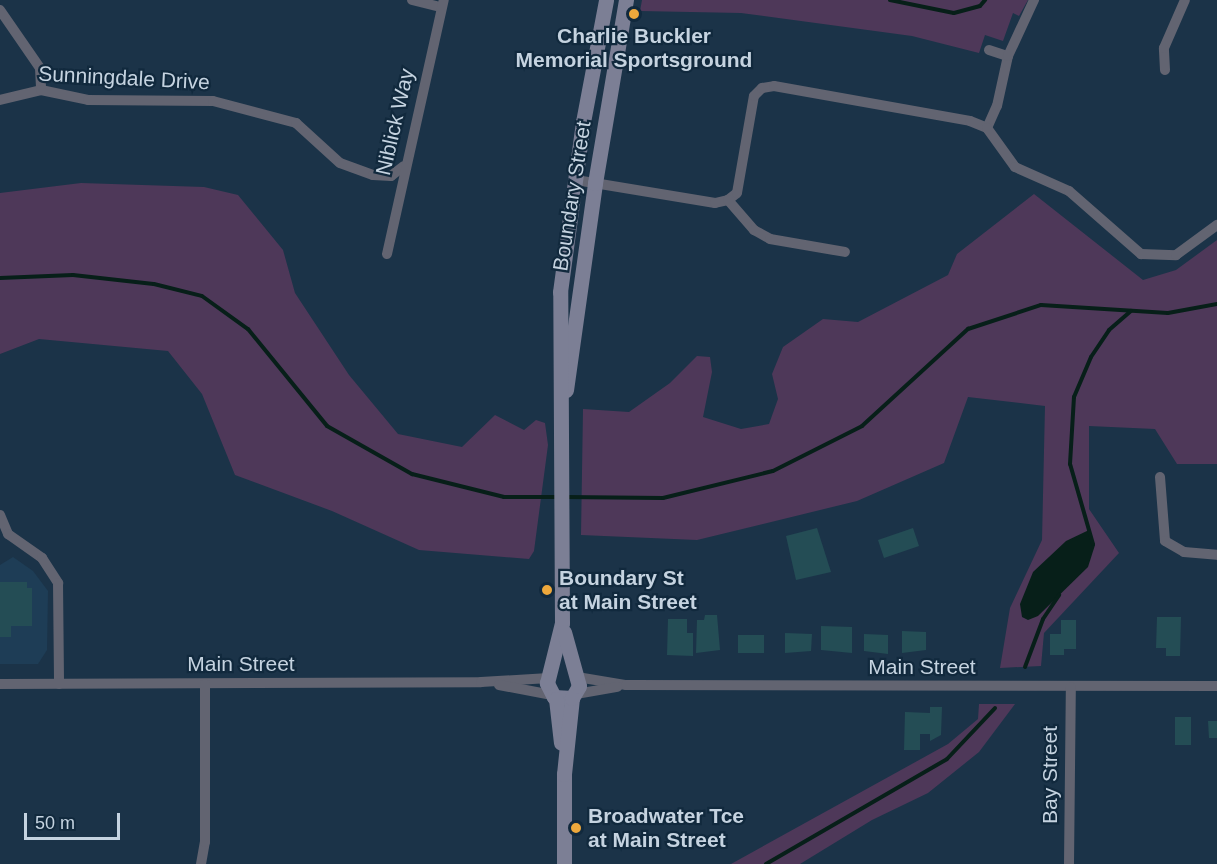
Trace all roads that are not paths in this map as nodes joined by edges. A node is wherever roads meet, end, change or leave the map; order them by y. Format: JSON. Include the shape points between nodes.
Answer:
{"nodes":[{"id":1,"x":412,"y":0,"type":"edge"},
{"id":2,"x":606,"y":0,"type":"edge"},
{"id":3,"x":626,"y":0,"type":"edge"},
{"id":4,"x":1185,"y":0,"type":"edge"},
{"id":5,"x":443,"y":3,"type":"edge"},
{"id":6,"x":1032,"y":4,"type":"edge"},
{"id":7,"x":0,"y":10,"type":"edge"},
{"id":8,"x":989,"y":50,"type":"dead end"},
{"id":9,"x":1008,"y":56,"type":"junction"},
{"id":10,"x":1165,"y":70,"type":"dead end"},
{"id":11,"x":41,"y":90,"type":"junction"},
{"id":12,"x":0,"y":100,"type":"edge"},
{"id":13,"x":987,"y":128,"type":"junction"},
{"id":14,"x":404,"y":166,"type":"junction"},
{"id":15,"x":576,"y":180,"type":"junction"},
{"id":16,"x":595,"y":183,"type":"junction"},
{"id":17,"x":728,"y":200,"type":"junction"},
{"id":18,"x":1217,"y":225,"type":"edge"},
{"id":19,"x":845,"y":252,"type":"dead end"},
{"id":20,"x":387,"y":254,"type":"dead end"},
{"id":21,"x":563,"y":399,"type":"junction"},
{"id":22,"x":1160,"y":477,"type":"dead end"},
{"id":23,"x":0,"y":515,"type":"edge"},
{"id":24,"x":1217,"y":555,"type":"edge"},
{"id":25,"x":562,"y":623,"type":"junction"},
{"id":26,"x":575,"y":674,"type":"junction"},
{"id":27,"x":550,"y":676,"type":"junction"},
{"id":28,"x":481,"y":682,"type":"junction"},
{"id":29,"x":0,"y":684,"type":"edge"},
{"id":30,"x":59,"y":684,"type":"junction"},
{"id":31,"x":205,"y":684,"type":"junction"},
{"id":32,"x":626,"y":685,"type":"junction"},
{"id":33,"x":1217,"y":686,"type":"edge"},
{"id":34,"x":1071,"y":687,"type":"junction"},
{"id":35,"x":574,"y":696,"type":"junction"},
{"id":36,"x":554,"y":697,"type":"junction"},
{"id":37,"x":564,"y":774,"type":"junction"},
{"id":38,"x":201,"y":864,"type":"edge"},
{"id":39,"x":564,"y":864,"type":"edge"},
{"id":40,"x":1069,"y":864,"type":"edge"}],
"edges":[{"from":1,"to":5,"type":"street"},
{"from":2,"to":15,"type":"street","name":"Boundary Street"},
{"from":3,"to":16,"type":"street","name":"Boundary Street"},
{"from":4,"to":10,"type":"street","via":[[1164,48]]},
{"from":5,"to":14,"type":"street","name":"Niblick Way"},
{"from":6,"to":9,"type":"street"},
{"from":7,"to":11,"type":"street","via":[[40,68]]},
{"from":8,"to":9,"type":"street"},
{"from":9,"to":13,"type":"street","via":[[997,106]]},
{"from":11,"to":12,"type":"street","name":"Sunningdale Drive"},
{"from":11,"to":14,"type":"street","name":"Sunningdale Drive","via":[[88,100],[213,101],[296,123],[340,163],[373,176],[391,176]]},
{"from":13,"to":17,"type":"street","via":[[875,102],[774,86],[762,88],[754,96],[737,193]]},
{"from":13,"to":18,"type":"street","via":[[1015,167],[1069,191],[1141,254],[1176,255]]},
{"from":14,"to":20,"type":"street","name":"Niblick Way"},
{"from":15,"to":16,"type":"street"},
{"from":15,"to":21,"type":"street","name":"Boundary Street","via":[[561,292],[559,378]]},
{"from":16,"to":17,"type":"street","via":[[715,203]]},
{"from":16,"to":21,"type":"street","name":"Boundary Street"},
{"from":17,"to":19,"type":"street","via":[[754,230],[770,239]]},
{"from":21,"to":25,"type":"street","name":"Boundary Street"},
{"from":22,"to":24,"type":"street","via":[[1165,540],[1184,552]]},
{"from":23,"to":30,"type":"street","via":[[8,534],[42,558],[58,583]]},
{"from":25,"to":26,"type":"street","name":"Boundary Street"},
{"from":25,"to":27,"type":"street","name":"Boundary Street"},
{"from":26,"to":27,"type":"street","via":[[560,669]]},
{"from":26,"to":32,"type":"street","name":"Main Street"},
{"from":26,"to":35,"type":"street","name":"Boundary Street"},
{"from":27,"to":28,"type":"street","name":"Main Street"},
{"from":27,"to":36,"type":"street","name":"Boundary Street"},
{"from":28,"to":31,"type":"street","name":"Main Street"},
{"from":28,"to":36,"type":"street","name":"Main Street"},
{"from":29,"to":30,"type":"street","name":"Main Street"},
{"from":30,"to":31,"type":"street","name":"Main Street"},
{"from":31,"to":38,"type":"street","via":[[205,842]]},
{"from":32,"to":34,"type":"street","name":"Main Street"},
{"from":32,"to":35,"type":"street","name":"Main Street"},
{"from":33,"to":34,"type":"street","name":"Main Street"},
{"from":34,"to":40,"type":"street","name":"Bay Street"},
{"from":35,"to":36,"type":"street"},
{"from":35,"to":37,"type":"street","name":"Boundary Street"},
{"from":36,"to":37,"type":"street","name":"Boundary Street"},
{"from":37,"to":39,"type":"street","name":"Boundary Street"}]}
